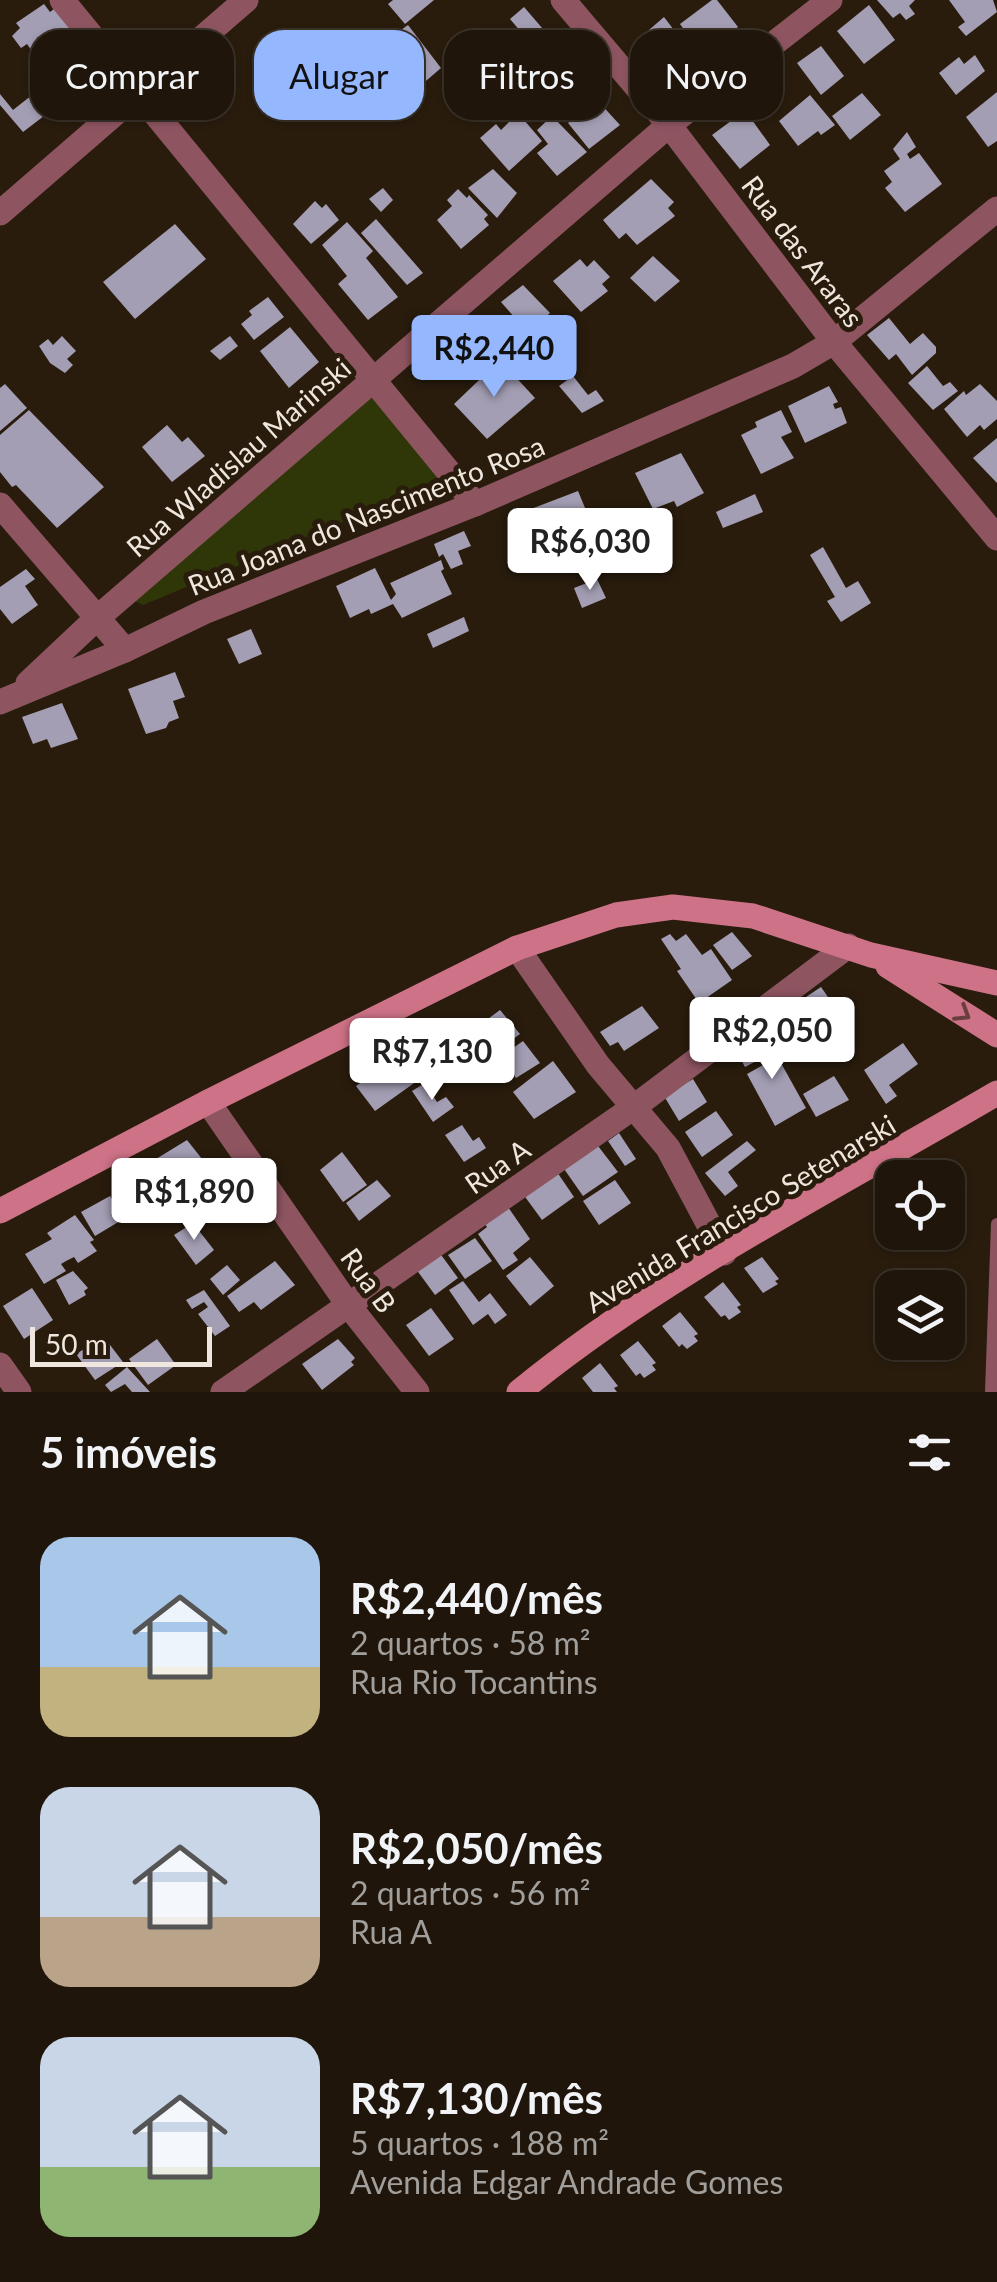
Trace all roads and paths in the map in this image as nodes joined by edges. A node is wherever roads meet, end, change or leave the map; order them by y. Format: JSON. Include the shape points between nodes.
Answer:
{"nodes":[{"id":1,"x":62,"y":0,"type":"edge"},
{"id":2,"x":246,"y":0,"type":"edge"},
{"id":3,"x":563,"y":0,"type":"edge"},
{"id":4,"x":830,"y":0,"type":"edge"},
{"id":5,"x":87,"y":30,"type":"edge"},
{"id":6,"x":210,"y":30,"type":"edge"},
{"id":7,"x":104,"y":120,"type":"edge"},
{"id":8,"x":161,"y":120,"type":"edge"},
{"id":9,"x":669,"y":125,"type":"junction"},
{"id":10,"x":997,"y":209,"type":"edge"},
{"id":11,"x":0,"y":213,"type":"edge"},
{"id":12,"x":834,"y":342,"type":"junction"},
{"id":13,"x":374,"y":379,"type":"junction"},
{"id":14,"x":474,"y":504,"type":"junction"},
{"id":15,"x":0,"y":506,"type":"edge"},
{"id":16,"x":997,"y":538,"type":"edge"},
{"id":17,"x":96,"y":619,"type":"junction"},
{"id":18,"x":125,"y":650,"type":"junction"},
{"id":19,"x":7,"y":699,"type":"edge"},
{"id":20,"x":517,"y":948,"type":"junction"},
{"id":21,"x":860,"y":950,"type":"junction"},
{"id":22,"x":997,"y":983,"type":"edge"},
{"id":23,"x":997,"y":1035,"type":"edge"},
{"id":24,"x":997,"y":1093,"type":"edge"},
{"id":25,"x":208,"y":1102,"type":"junction"},
{"id":26,"x":634,"y":1107,"type":"junction"},
{"id":27,"x":0,"y":1211,"type":"edge"},
{"id":28,"x":997,"y":1224,"type":"edge"},
{"id":29,"x":724,"y":1253,"type":"junction"},
{"id":30,"x":349,"y":1306,"type":"junction"},
{"id":31,"x":0,"y":1365,"type":"edge"},
{"id":32,"x":19,"y":1392,"type":"edge"},
{"id":33,"x":223,"y":1392,"type":"edge"},
{"id":34,"x":417,"y":1392,"type":"edge"},
{"id":35,"x":520,"y":1392,"type":"edge"},
{"id":36,"x":991,"y":1392,"type":"edge"}],
"edges":[{"from":1,"to":5,"type":"street"},
{"from":2,"to":6,"type":"street"},
{"from":3,"to":9,"type":"street","name":"Rua das Araras"},
{"from":4,"to":9,"type":"street","name":"Rua Wladislau Marinski"},
{"from":7,"to":11,"type":"street"},
{"from":8,"to":13,"type":"street"},
{"from":9,"to":12,"type":"street","name":"Rua das Araras"},
{"from":9,"to":13,"type":"street","name":"Rua Wladislau Marinski"},
{"from":10,"to":12,"type":"street","name":"Rua Joana do Nascimento Rosa"},
{"from":12,"to":14,"type":"street","name":"Rua Joana do Nascimento Rosa","via":[[793,366]]},
{"from":12,"to":16,"type":"street","name":"Rua das Araras"},
{"from":13,"to":14,"type":"street"},
{"from":13,"to":17,"type":"street","name":"Rua Wladislau Marinski"},
{"from":14,"to":18,"type":"street","name":"Rua Joana do Nascimento Rosa"},
{"from":15,"to":17,"type":"street"},
{"from":17,"to":18,"type":"street"},
{"from":17,"to":19,"type":"street","name":"Rua Wladislau Marinski"},
{"from":18,"to":19,"type":"street","name":"Rua Joana do Nascimento Rosa"},
{"from":20,"to":21,"type":"main road","via":[[616,915],[673,908],[754,916]]},
{"from":20,"to":25,"type":"main road"},
{"from":20,"to":26,"type":"street"},
{"from":21,"to":22,"type":"main road"},
{"from":21,"to":23,"type":"main road","one_way":true},
{"from":21,"to":26,"type":"street","name":"Rua A"},
{"from":24,"to":29,"type":"main road","name":"Avenida Francisco Setenarski"},
{"from":25,"to":27,"type":"main road"},
{"from":25,"to":30,"type":"street","name":"Rua B"},
{"from":26,"to":29,"type":"street","via":[[668,1148]]},
{"from":26,"to":30,"type":"street","name":"Rua A"},
{"from":28,"to":36,"type":"lane"},
{"from":29,"to":35,"type":"main road","name":"Avenida Francisco Setenarski"},
{"from":30,"to":33,"type":"street","name":"Rua A"},
{"from":30,"to":34,"type":"street","name":"Rua B"},
{"from":31,"to":32,"type":"street"}]}
